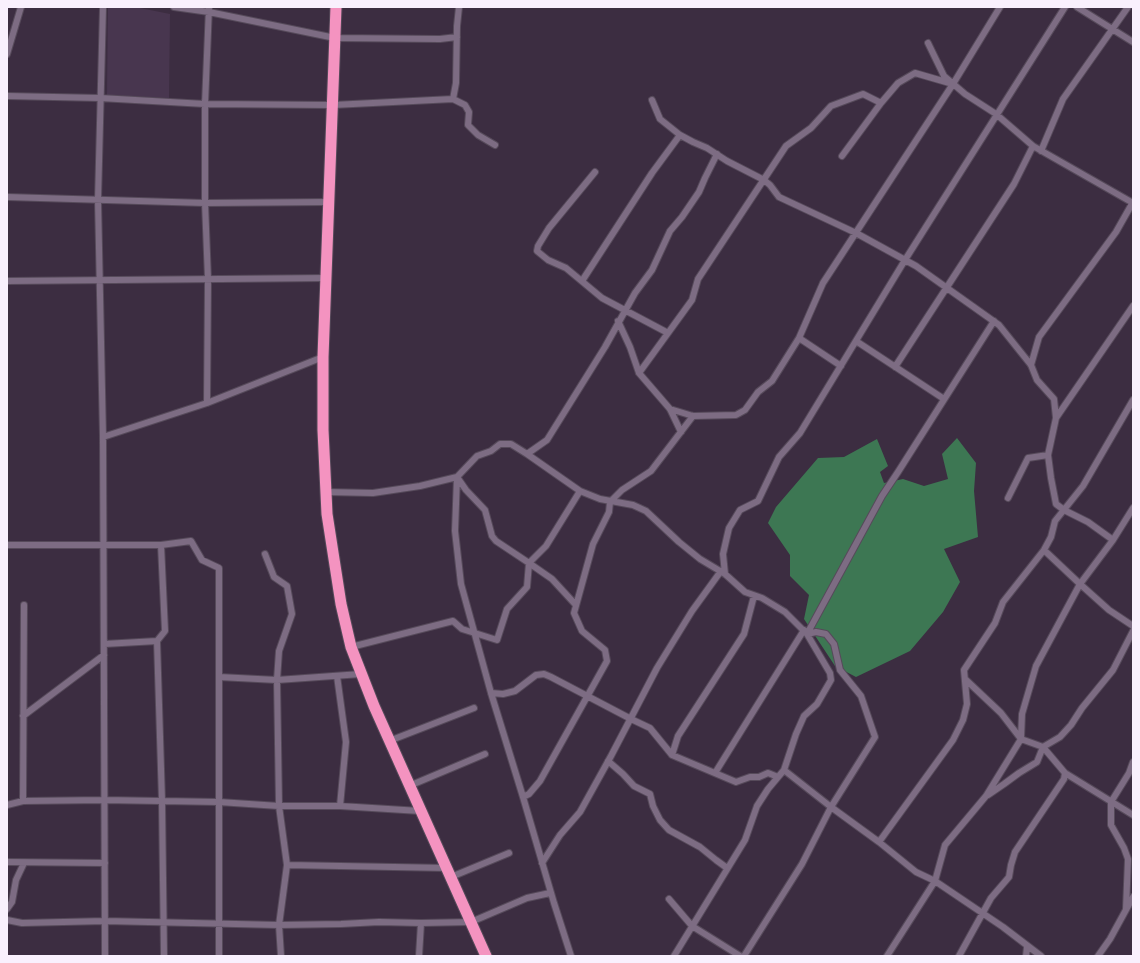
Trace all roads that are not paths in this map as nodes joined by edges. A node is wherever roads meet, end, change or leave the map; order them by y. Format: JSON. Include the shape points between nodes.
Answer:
{"nodes":[{"id":1,"x":21,"y":7,"type":"edge"},
{"id":2,"x":103,"y":7,"type":"edge"},
{"id":3,"x":174,"y":7,"type":"edge"},
{"id":4,"x":336,"y":7,"type":"edge"},
{"id":5,"x":459,"y":7,"type":"edge"},
{"id":6,"x":1000,"y":7,"type":"edge"},
{"id":7,"x":1065,"y":7,"type":"edge"},
{"id":8,"x":1077,"y":7,"type":"edge"},
{"id":9,"x":1128,"y":7,"type":"edge"},
{"id":10,"x":209,"y":10,"type":"edge"},
{"id":11,"x":1112,"y":29,"type":"junction"},
{"id":12,"x":335,"y":38,"type":"junction"},
{"id":13,"x":457,"y":38,"type":"junction"},
{"id":14,"x":1133,"y":42,"type":"edge"},
{"id":15,"x":928,"y":43,"type":"dead end"},
{"id":16,"x":7,"y":54,"type":"edge"},
{"id":17,"x":954,"y":84,"type":"junction"},
{"id":18,"x":7,"y":96,"type":"edge"},
{"id":19,"x":100,"y":98,"type":"junction"},
{"id":20,"x":453,"y":99,"type":"junction"},
{"id":21,"x":652,"y":100,"type":"dead end"},
{"id":22,"x":881,"y":102,"type":"junction"},
{"id":23,"x":205,"y":104,"type":"junction"},
{"id":24,"x":333,"y":105,"type":"junction"},
{"id":25,"x":996,"y":114,"type":"junction"},
{"id":26,"x":680,"y":135,"type":"junction"},
{"id":27,"x":495,"y":146,"type":"dead end"},
{"id":28,"x":1034,"y":146,"type":"junction"},
{"id":29,"x":1041,"y":150,"type":"junction"},
{"id":30,"x":717,"y":154,"type":"junction"},
{"id":31,"x":842,"y":156,"type":"dead end"},
{"id":32,"x":595,"y":172,"type":"dead end"},
{"id":33,"x":764,"y":180,"type":"junction"},
{"id":34,"x":7,"y":197,"type":"edge"},
{"id":35,"x":98,"y":200,"type":"junction"},
{"id":36,"x":330,"y":202,"type":"junction"},
{"id":37,"x":205,"y":203,"type":"junction"},
{"id":38,"x":1133,"y":203,"type":"edge"},
{"id":39,"x":856,"y":233,"type":"junction"},
{"id":40,"x":905,"y":260,"type":"junction"},
{"id":41,"x":327,"y":278,"type":"junction"},
{"id":42,"x":208,"y":279,"type":"junction"},
{"id":43,"x":7,"y":281,"type":"edge"},
{"id":44,"x":100,"y":281,"type":"junction"},
{"id":45,"x":582,"y":281,"type":"junction"},
{"id":46,"x":947,"y":288,"type":"junction"},
{"id":47,"x":1133,"y":306,"type":"edge"},
{"id":48,"x":624,"y":311,"type":"junction"},
{"id":49,"x":618,"y":321,"type":"junction"},
{"id":50,"x":994,"y":321,"type":"junction"},
{"id":51,"x":668,"y":332,"type":"junction"},
{"id":52,"x":799,"y":338,"type":"junction"},
{"id":53,"x":856,"y":341,"type":"junction"},
{"id":54,"x":323,"y":357,"type":"junction"},
{"id":55,"x":1031,"y":365,"type":"junction"},
{"id":56,"x":841,"y":366,"type":"junction"},
{"id":57,"x":895,"y":367,"type":"junction"},
{"id":58,"x":639,"y":373,"type":"junction"},
{"id":59,"x":944,"y":399,"type":"junction"},
{"id":60,"x":1133,"y":400,"type":"edge"},
{"id":61,"x":207,"y":403,"type":"junction"},
{"id":62,"x":670,"y":409,"type":"junction"},
{"id":63,"x":693,"y":416,"type":"junction"},
{"id":64,"x":1056,"y":418,"type":"junction"},
{"id":65,"x":681,"y":432,"type":"junction"},
{"id":66,"x":104,"y":437,"type":"junction"},
{"id":67,"x":527,"y":454,"type":"junction"},
{"id":68,"x":1048,"y":455,"type":"junction"},
{"id":69,"x":457,"y":477,"type":"junction"},
{"id":70,"x":580,"y":491,"type":"junction"},
{"id":71,"x":326,"y":492,"type":"junction"},
{"id":72,"x":1008,"y":498,"type":"dead end"},
{"id":73,"x":610,"y":502,"type":"junction"},
{"id":74,"x":1133,"y":508,"type":"edge"},
{"id":75,"x":1064,"y":510,"type":"junction"},
{"id":76,"x":1113,"y":540,"type":"junction"},
{"id":77,"x":103,"y":544,"type":"junction"},
{"id":78,"x":7,"y":545,"type":"edge"},
{"id":79,"x":161,"y":545,"type":"junction"},
{"id":80,"x":1044,"y":550,"type":"junction"},
{"id":81,"x":266,"y":554,"type":"dead end"},
{"id":82,"x":529,"y":563,"type":"junction"},
{"id":83,"x":723,"y":573,"type":"junction"},
{"id":84,"x":1080,"y":584,"type":"junction"},
{"id":85,"x":754,"y":596,"type":"junction"},
{"id":86,"x":575,"y":604,"type":"junction"},
{"id":87,"x":24,"y":605,"type":"dead end"},
{"id":88,"x":1133,"y":626,"type":"edge"},
{"id":89,"x":1133,"y":631,"type":"edge"},
{"id":90,"x":474,"y":632,"type":"junction"},
{"id":91,"x":805,"y":632,"type":"junction"},
{"id":92,"x":157,"y":641,"type":"junction"},
{"id":93,"x":104,"y":644,"type":"junction"},
{"id":94,"x":351,"y":647,"type":"junction"},
{"id":95,"x":104,"y":655,"type":"junction"},
{"id":96,"x":361,"y":674,"type":"junction"},
{"id":97,"x":337,"y":676,"type":"junction"},
{"id":98,"x":219,"y":677,"type":"junction"},
{"id":99,"x":965,"y":679,"type":"junction"},
{"id":100,"x":277,"y":680,"type":"junction"},
{"id":101,"x":491,"y":693,"type":"junction"},
{"id":102,"x":587,"y":696,"type":"junction"},
{"id":103,"x":474,"y":708,"type":"dead end"},
{"id":104,"x":23,"y":716,"type":"junction"},
{"id":105,"x":631,"y":720,"type":"junction"},
{"id":106,"x":1020,"y":739,"type":"junction"},
{"id":107,"x":389,"y":741,"type":"junction"},
{"id":108,"x":1043,"y":747,"type":"junction"},
{"id":109,"x":485,"y":754,"type":"dead end"},
{"id":110,"x":672,"y":755,"type":"junction"},
{"id":111,"x":608,"y":761,"type":"junction"},
{"id":112,"x":1133,"y":762,"type":"edge"},
{"id":113,"x":784,"y":770,"type":"junction"},
{"id":114,"x":715,"y":773,"type":"junction"},
{"id":115,"x":1065,"y":773,"type":"junction"},
{"id":116,"x":778,"y":777,"type":"junction"},
{"id":117,"x":409,"y":786,"type":"junction"},
{"id":118,"x":986,"y":796,"type":"junction"},
{"id":119,"x":523,"y":797,"type":"junction"},
{"id":120,"x":104,"y":800,"type":"junction"},
{"id":121,"x":162,"y":800,"type":"junction"},
{"id":122,"x":23,"y":801,"type":"junction"},
{"id":123,"x":219,"y":802,"type":"junction"},
{"id":124,"x":1111,"y":802,"type":"junction"},
{"id":125,"x":7,"y":805,"type":"edge"},
{"id":126,"x":279,"y":806,"type":"junction"},
{"id":127,"x":340,"y":806,"type":"junction"},
{"id":128,"x":831,"y":807,"type":"junction"},
{"id":129,"x":420,"y":811,"type":"junction"},
{"id":130,"x":1133,"y":815,"type":"edge"},
{"id":131,"x":879,"y":842,"type":"junction"},
{"id":132,"x":509,"y":853,"type":"dead end"},
{"id":133,"x":7,"y":862,"type":"edge"},
{"id":134,"x":24,"y":863,"type":"junction"},
{"id":135,"x":105,"y":863,"type":"junction"},
{"id":136,"x":542,"y":863,"type":"junction"},
{"id":137,"x":288,"y":865,"type":"junction"},
{"id":138,"x":727,"y":868,"type":"junction"},
{"id":139,"x":449,"y":872,"type":"junction"},
{"id":140,"x":935,"y":881,"type":"junction"},
{"id":141,"x":550,"y":893,"type":"junction"},
{"id":142,"x":1133,"y":896,"type":"edge"},
{"id":143,"x":669,"y":899,"type":"dead end"},
{"id":144,"x":7,"y":909,"type":"edge"},
{"id":145,"x":1126,"y":909,"type":"junction"},
{"id":146,"x":982,"y":913,"type":"junction"},
{"id":147,"x":7,"y":920,"type":"edge"},
{"id":148,"x":105,"y":921,"type":"junction"},
{"id":149,"x":471,"y":922,"type":"junction"},
{"id":150,"x":164,"y":923,"type":"junction"},
{"id":151,"x":421,"y":923,"type":"junction"},
{"id":152,"x":219,"y":924,"type":"junction"},
{"id":153,"x":279,"y":925,"type":"junction"},
{"id":154,"x":692,"y":926,"type":"junction"},
{"id":155,"x":1027,"y":946,"type":"junction"},
{"id":156,"x":105,"y":956,"type":"edge"},
{"id":157,"x":164,"y":956,"type":"edge"},
{"id":158,"x":219,"y":956,"type":"edge"},
{"id":159,"x":281,"y":956,"type":"edge"},
{"id":160,"x":420,"y":956,"type":"edge"},
{"id":161,"x":486,"y":956,"type":"edge"},
{"id":162,"x":571,"y":956,"type":"edge"},
{"id":163,"x":674,"y":956,"type":"edge"},
{"id":164,"x":740,"y":956,"type":"edge"},
{"id":165,"x":744,"y":956,"type":"edge"},
{"id":166,"x":887,"y":956,"type":"edge"},
{"id":167,"x":959,"y":956,"type":"edge"},
{"id":168,"x":1026,"y":956,"type":"edge"},
{"id":169,"x":1041,"y":956,"type":"edge"},
{"id":170,"x":1098,"y":956,"type":"edge"}],
"edges":[{"from":1,"to":16,"type":"street"},
{"from":2,"to":19,"type":"street"},
{"from":3,"to":10,"type":"street"},
{"from":4,"to":12,"type":"highway"},
{"from":5,"to":13,"type":"street"},
{"from":6,"to":17,"type":"street"},
{"from":7,"to":25,"type":"street"},
{"from":8,"to":11,"type":"street"},
{"from":9,"to":11,"type":"street"},
{"from":10,"to":12,"type":"street"},
{"from":10,"to":23,"type":"street"},
{"from":11,"to":14,"type":"street"},
{"from":11,"to":29,"type":"street","via":[[1063,99]]},
{"from":12,"to":13,"type":"street"},
{"from":12,"to":24,"type":"highway"},
{"from":13,"to":20,"type":"street"},
{"from":15,"to":17,"type":"street","via":[[944,76]]},
{"from":17,"to":22,"type":"street","via":[[915,73],[898,83]]},
{"from":17,"to":25,"type":"street"},
{"from":17,"to":39,"type":"street"},
{"from":18,"to":19,"type":"street"},
{"from":19,"to":23,"type":"street"},
{"from":19,"to":35,"type":"street"},
{"from":20,"to":24,"type":"street"},
{"from":20,"to":27,"type":"street","via":[[465,105],[469,112],[468,125]]},
{"from":21,"to":26,"type":"street","via":[[660,119]]},
{"from":22,"to":31,"type":"street"},
{"from":22,"to":33,"type":"street","via":[[863,94],[831,106],[811,128],[786,146]]},
{"from":23,"to":24,"type":"street"},
{"from":23,"to":37,"type":"street"},
{"from":24,"to":36,"type":"highway"},
{"from":25,"to":28,"type":"street"},
{"from":25,"to":40,"type":"street"},
{"from":26,"to":30,"type":"street"},
{"from":26,"to":45,"type":"street","via":[[644,185]]},
{"from":28,"to":29,"type":"street"},
{"from":28,"to":46,"type":"street","via":[[1014,184]]},
{"from":29,"to":38,"type":"street"},
{"from":30,"to":33,"type":"street"},
{"from":30,"to":48,"type":"street","via":[[699,192],[670,230],[652,270]]},
{"from":32,"to":45,"type":"street","via":[[549,228],[538,246],[538,251],[548,260],[566,268]]},
{"from":33,"to":39,"type":"street","via":[[779,197]]},
{"from":33,"to":51,"type":"street","via":[[698,279],[692,300]]},
{"from":34,"to":35,"type":"street"},
{"from":35,"to":37,"type":"street"},
{"from":35,"to":44,"type":"street"},
{"from":36,"to":37,"type":"street"},
{"from":36,"to":41,"type":"highway"},
{"from":37,"to":42,"type":"street"},
{"from":38,"to":55,"type":"street","via":[[1116,232],[1039,337]]},
{"from":39,"to":40,"type":"street"},
{"from":39,"to":52,"type":"street","via":[[823,283]]},
{"from":40,"to":46,"type":"street"},
{"from":40,"to":53,"type":"street"},
{"from":41,"to":42,"type":"street"},
{"from":41,"to":54,"type":"highway"},
{"from":42,"to":44,"type":"street"},
{"from":42,"to":61,"type":"street"},
{"from":43,"to":44,"type":"street"},
{"from":44,"to":66,"type":"street"},
{"from":45,"to":48,"type":"street","via":[[602,298]]},
{"from":46,"to":50,"type":"street"},
{"from":46,"to":57,"type":"street"},
{"from":47,"to":64,"type":"street"},
{"from":48,"to":49,"type":"street"},
{"from":48,"to":51,"type":"street"},
{"from":49,"to":58,"type":"street"},
{"from":49,"to":67,"type":"street","via":[[547,440]]},
{"from":50,"to":55,"type":"street"},
{"from":50,"to":59,"type":"street"},
{"from":51,"to":58,"type":"street"},
{"from":52,"to":56,"type":"street"},
{"from":52,"to":63,"type":"street","via":[[772,381],[758,392],[745,410],[736,415]]},
{"from":53,"to":56,"type":"street"},
{"from":53,"to":57,"type":"street"},
{"from":54,"to":61,"type":"street"},
{"from":54,"to":71,"type":"highway"},
{"from":55,"to":64,"type":"street","via":[[1037,380],[1054,399]]},
{"from":56,"to":83,"type":"street","via":[[800,433],[779,458],[758,501],[740,510],[730,528],[723,554]]},
{"from":57,"to":59,"type":"street"},
{"from":58,"to":62,"type":"street"},
{"from":59,"to":91,"type":"street","via":[[882,496]]},
{"from":60,"to":75,"type":"street","via":[[1083,486]]},
{"from":61,"to":66,"type":"street"},
{"from":62,"to":63,"type":"street"},
{"from":62,"to":65,"type":"street"},
{"from":63,"to":65,"type":"street"},
{"from":64,"to":68,"type":"street"},
{"from":65,"to":73,"type":"street","via":[[651,471],[622,490]]},
{"from":66,"to":77,"type":"street"},
{"from":67,"to":69,"type":"street","via":[[511,444],[500,444],[491,451],[477,456]]},
{"from":67,"to":70,"type":"street"},
{"from":68,"to":72,"type":"street","via":[[1028,458]]},
{"from":68,"to":75,"type":"street","via":[[1056,504]]},
{"from":69,"to":71,"type":"street","via":[[373,493]]},
{"from":69,"to":82,"type":"street","via":[[485,510],[492,536],[496,541]]},
{"from":69,"to":90,"type":"street","via":[[455,531],[461,584]]},
{"from":70,"to":73,"type":"street"},
{"from":70,"to":82,"type":"street","via":[[546,546]]},
{"from":71,"to":94,"type":"highway","via":[[341,604]]},
{"from":73,"to":83,"type":"street","via":[[633,505],[646,511],[700,559]]},
{"from":73,"to":86,"type":"street","via":[[609,512],[593,544]]},
{"from":74,"to":76,"type":"street"},
{"from":75,"to":76,"type":"street","via":[[1088,522]]},
{"from":75,"to":80,"type":"street","via":[[1055,521]]},
{"from":76,"to":84,"type":"street"},
{"from":77,"to":78,"type":"street"},
{"from":77,"to":79,"type":"street"},
{"from":77,"to":93,"type":"street"},
{"from":79,"to":92,"type":"street","via":[[165,631]]},
{"from":79,"to":98,"type":"street","via":[[191,542],[202,560],[219,568]]},
{"from":80,"to":84,"type":"street"},
{"from":80,"to":99,"type":"street","via":[[1003,602],[995,623],[964,670]]},
{"from":81,"to":100,"type":"street","via":[[274,577],[287,586],[292,614],[279,652]]},
{"from":82,"to":86,"type":"street","via":[[552,579]]},
{"from":82,"to":90,"type":"street","via":[[527,587],[507,609],[497,640]]},
{"from":83,"to":85,"type":"street","via":[[745,592]]},
{"from":83,"to":105,"type":"street","via":[[680,630],[657,668]]},
{"from":84,"to":88,"type":"street","via":[[1109,610]]},
{"from":84,"to":106,"type":"street","via":[[1036,666],[1022,714]]},
{"from":85,"to":91,"type":"street","via":[[785,612]]},
{"from":85,"to":110,"type":"street","via":[[744,634],[678,736]]},
{"from":86,"to":102,"type":"street","via":[[574,613],[582,631],[604,650],[607,661]]},
{"from":87,"to":104,"type":"street"},
{"from":89,"to":108,"type":"street","via":[[1113,670],[1071,725],[1060,737]]},
{"from":90,"to":94,"type":"street","via":[[462,629],[453,621]]},
{"from":90,"to":101,"type":"street"},
{"from":91,"to":113,"type":"street","via":[[830,673],[831,680],[817,704],[804,716]]},
{"from":91,"to":114,"type":"street"},
{"from":91,"to":128,"type":"street","via":[[826,634],[834,644],[840,670],[861,696],[875,737]]},
{"from":92,"to":93,"type":"street"},
{"from":92,"to":121,"type":"street"},
{"from":93,"to":95,"type":"street"},
{"from":94,"to":96,"type":"highway"},
{"from":95,"to":104,"type":"street"},
{"from":95,"to":120,"type":"street"},
{"from":96,"to":97,"type":"street"},
{"from":96,"to":107,"type":"highway"},
{"from":97,"to":100,"type":"street"},
{"from":97,"to":127,"type":"street","via":[[346,742]]},
{"from":98,"to":100,"type":"street"},
{"from":98,"to":123,"type":"street"},
{"from":99,"to":106,"type":"street","via":[[1001,713]]},
{"from":99,"to":131,"type":"street","via":[[967,704],[963,720],[953,740]]},
{"from":100,"to":126,"type":"street"},
{"from":101,"to":102,"type":"street","via":[[515,691],[536,675],[544,674]]},
{"from":101,"to":119,"type":"street"},
{"from":102,"to":105,"type":"street"},
{"from":102,"to":119,"type":"street","via":[[540,781]]},
{"from":103,"to":107,"type":"street"},
{"from":104,"to":122,"type":"street"},
{"from":105,"to":110,"type":"street","via":[[650,728]]},
{"from":105,"to":111,"type":"street"},
{"from":106,"to":108,"type":"street"},
{"from":106,"to":118,"type":"street"},
{"from":107,"to":117,"type":"highway"},
{"from":108,"to":115,"type":"street"},
{"from":108,"to":118,"type":"street","via":[[1037,762]]},
{"from":109,"to":117,"type":"street"},
{"from":110,"to":114,"type":"street"},
{"from":111,"to":136,"type":"street","via":[[580,812],[560,835]]},
{"from":111,"to":138,"type":"street","via":[[634,786],[650,794],[660,820],[669,830],[700,847]]},
{"from":112,"to":124,"type":"street"},
{"from":113,"to":116,"type":"street"},
{"from":113,"to":128,"type":"street"},
{"from":114,"to":116,"type":"street","via":[[736,782],[768,773]]},
{"from":115,"to":124,"type":"street"},
{"from":115,"to":146,"type":"street","via":[[1064,779],[1015,852],[1009,877]]},
{"from":116,"to":138,"type":"street","via":[[758,806],[745,840]]},
{"from":117,"to":129,"type":"highway"},
{"from":118,"to":140,"type":"street","via":[[945,846]]},
{"from":119,"to":136,"type":"street"},
{"from":120,"to":121,"type":"street"},
{"from":120,"to":122,"type":"street"},
{"from":120,"to":135,"type":"street"},
{"from":121,"to":123,"type":"street"},
{"from":121,"to":150,"type":"street"},
{"from":122,"to":125,"type":"street"},
{"from":123,"to":126,"type":"street"},
{"from":123,"to":152,"type":"street"},
{"from":124,"to":130,"type":"street"},
{"from":124,"to":145,"type":"street","via":[[1111,824],[1128,858]]},
{"from":126,"to":127,"type":"street"},
{"from":126,"to":137,"type":"street"},
{"from":127,"to":129,"type":"street"},
{"from":128,"to":131,"type":"street"},
{"from":128,"to":165,"type":"street","via":[[802,864]]},
{"from":129,"to":139,"type":"highway"},
{"from":131,"to":140,"type":"street","via":[[916,872]]},
{"from":132,"to":139,"type":"street"},
{"from":133,"to":134,"type":"street"},
{"from":134,"to":135,"type":"street"},
{"from":134,"to":144,"type":"street","via":[[16,880],[12,902]]},
{"from":135,"to":148,"type":"street"},
{"from":136,"to":141,"type":"street"},
{"from":137,"to":139,"type":"street"},
{"from":137,"to":153,"type":"street"},
{"from":138,"to":154,"type":"street"},
{"from":139,"to":149,"type":"highway"},
{"from":140,"to":146,"type":"street"},
{"from":140,"to":166,"type":"street"},
{"from":141,"to":149,"type":"street","via":[[527,898]]},
{"from":141,"to":162,"type":"street"},
{"from":142,"to":145,"type":"street"},
{"from":143,"to":154,"type":"street"},
{"from":145,"to":170,"type":"street"},
{"from":146,"to":155,"type":"street"},
{"from":146,"to":167,"type":"street"},
{"from":147,"to":148,"type":"street","via":[[22,923]]},
{"from":148,"to":150,"type":"street"},
{"from":148,"to":156,"type":"street"},
{"from":149,"to":151,"type":"street"},
{"from":149,"to":161,"type":"highway"},
{"from":150,"to":152,"type":"street"},
{"from":150,"to":157,"type":"street"},
{"from":151,"to":153,"type":"street"},
{"from":151,"to":160,"type":"street"},
{"from":152,"to":153,"type":"street"},
{"from":152,"to":158,"type":"street"},
{"from":153,"to":159,"type":"street"},
{"from":154,"to":163,"type":"street"},
{"from":154,"to":164,"type":"street"},
{"from":155,"to":168,"type":"street"},
{"from":155,"to":169,"type":"street"}]}
